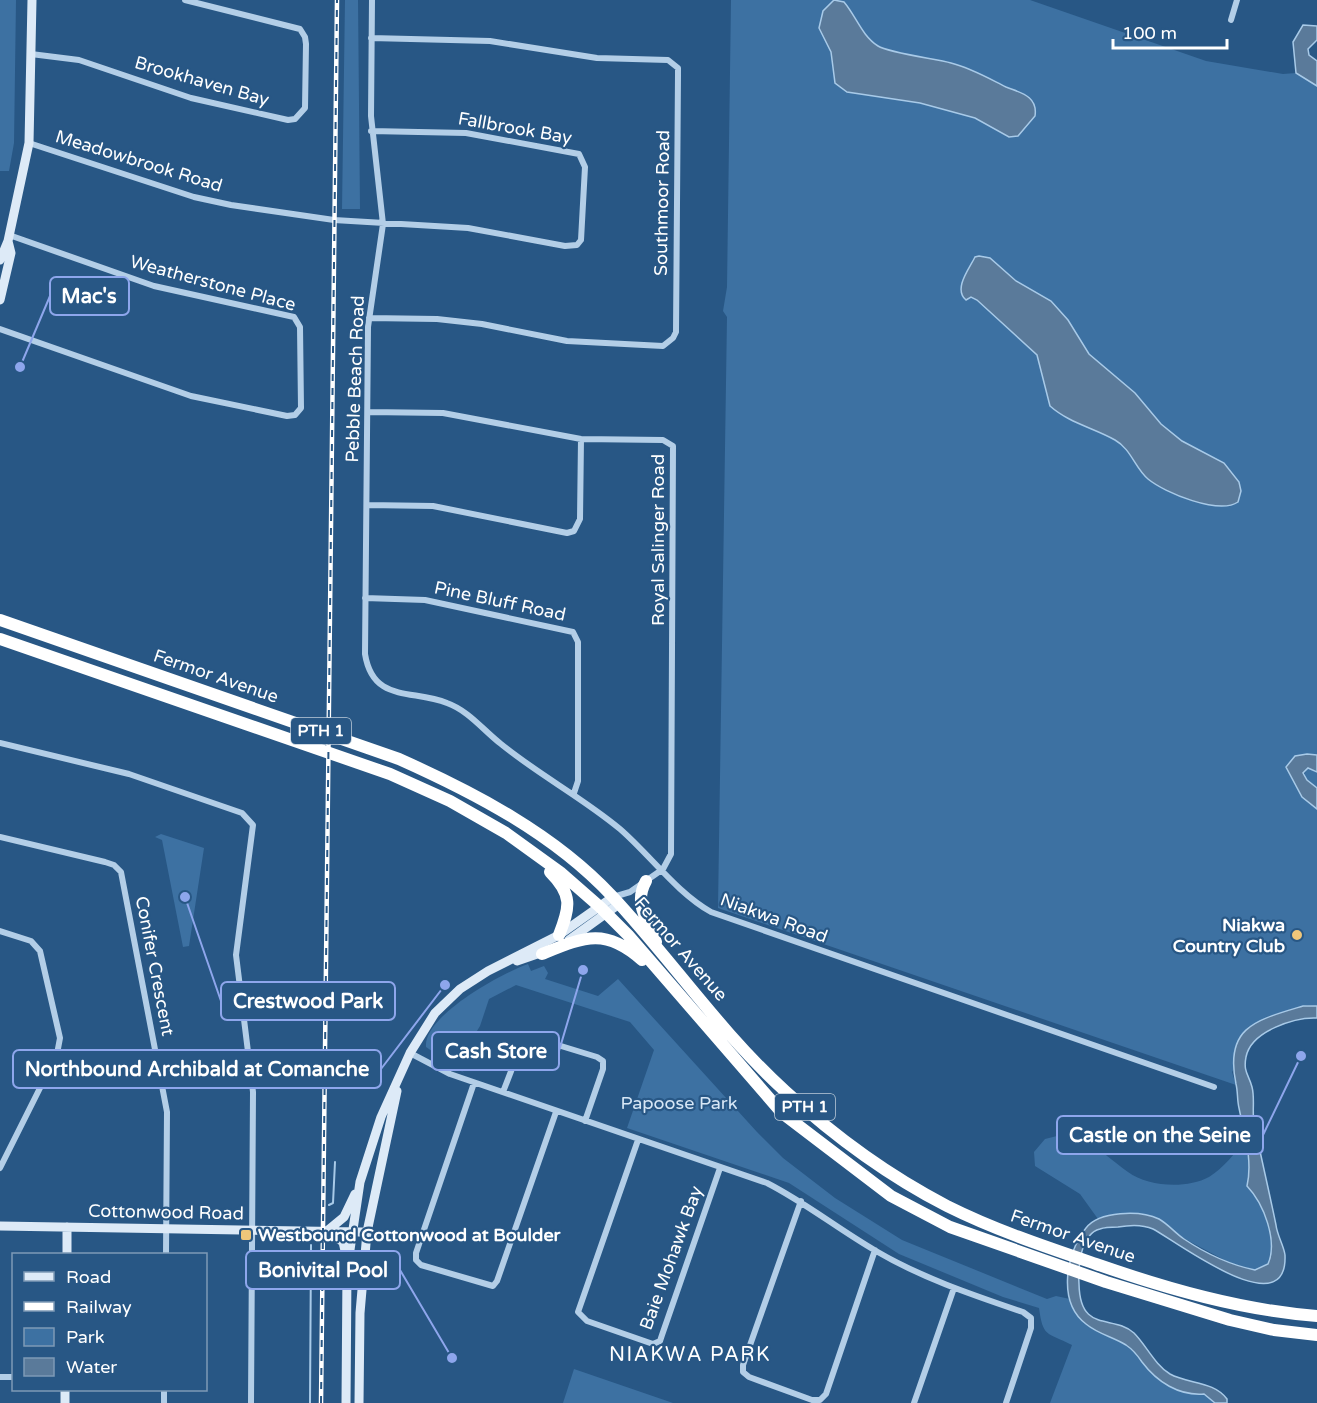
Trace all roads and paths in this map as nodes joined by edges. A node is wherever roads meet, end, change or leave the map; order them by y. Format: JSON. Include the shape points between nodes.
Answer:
{"nodes":[{"id":1,"x":32,"y":0,"type":"edge"},
{"id":2,"x":185,"y":0,"type":"edge"},
{"id":3,"x":372,"y":0,"type":"edge"},
{"id":4,"x":1237,"y":0,"type":"edge"},
{"id":5,"x":1231,"y":20,"type":"dead end"},
{"id":6,"x":371,"y":38,"type":"junction"},
{"id":7,"x":31,"y":54,"type":"junction"},
{"id":8,"x":371,"y":131,"type":"junction"},
{"id":9,"x":28,"y":143,"type":"junction"},
{"id":10,"x":383,"y":224,"type":"junction"},
{"id":11,"x":9,"y":238,"type":"junction"},
{"id":12,"x":0,"y":260,"type":"edge"},
{"id":13,"x":0,"y":300,"type":"edge"},
{"id":14,"x":369,"y":318,"type":"junction"},
{"id":15,"x":0,"y":329,"type":"edge"},
{"id":16,"x":368,"y":412,"type":"junction"},
{"id":17,"x":581,"y":439,"type":"junction"},
{"id":18,"x":367,"y":505,"type":"junction"},
{"id":19,"x":365,"y":598,"type":"junction"},
{"id":20,"x":0,"y":620,"type":"edge"},
{"id":21,"x":0,"y":639,"type":"edge"},
{"id":22,"x":380,"y":685,"type":"joint"},
{"id":23,"x":0,"y":743,"type":"edge"},
{"id":24,"x":574,"y":793,"type":"junction"},
{"id":25,"x":0,"y":837,"type":"edge"},
{"id":26,"x":528,"y":850,"type":"junction"},
{"id":27,"x":663,"y":869,"type":"junction"},
{"id":28,"x":646,"y":880,"type":"junction"},
{"id":29,"x":616,"y":901,"type":"junction"},
{"id":30,"x":604,"y":910,"type":"junction"},
{"id":31,"x":0,"y":931,"type":"edge"},
{"id":32,"x":559,"y":935,"type":"junction"},
{"id":33,"x":660,"y":951,"type":"junction"},
{"id":34,"x":542,"y":954,"type":"junction"},
{"id":35,"x":491,"y":969,"type":"junction"},
{"id":36,"x":676,"y":991,"type":"junction"},
{"id":37,"x":410,"y":1053,"type":"junction"},
{"id":38,"x":402,"y":1070,"type":"junction"},
{"id":39,"x":474,"y":1083,"type":"junction"},
{"id":40,"x":1214,"y":1087,"type":"dead end"},
{"id":41,"x":503,"y":1092,"type":"junction"},
{"id":42,"x":556,"y":1112,"type":"junction"},
{"id":43,"x":585,"y":1121,"type":"junction"},
{"id":44,"x":638,"y":1140,"type":"junction"},
{"id":45,"x":0,"y":1168,"type":"edge"},
{"id":46,"x":720,"y":1168,"type":"junction"},
{"id":47,"x":360,"y":1182,"type":"junction"},
{"id":48,"x":801,"y":1201,"type":"junction"},
{"id":49,"x":0,"y":1226,"type":"edge"},
{"id":50,"x":67,"y":1227,"type":"junction"},
{"id":51,"x":166,"y":1229,"type":"junction"},
{"id":52,"x":253,"y":1230,"type":"junction"},
{"id":53,"x":352,"y":1231,"type":"junction"},
{"id":54,"x":327,"y":1232,"type":"junction"},
{"id":55,"x":367,"y":1232,"type":"junction"},
{"id":56,"x":875,"y":1250,"type":"junction"},
{"id":57,"x":67,"y":1253,"type":"edge"},
{"id":58,"x":166,"y":1253,"type":"edge"},
{"id":59,"x":347,"y":1270,"type":"junction"},
{"id":60,"x":954,"y":1288,"type":"junction"},
{"id":61,"x":1317,"y":1316,"type":"edge"},
{"id":62,"x":1317,"y":1335,"type":"edge"},
{"id":63,"x":251,"y":1403,"type":"edge"},
{"id":64,"x":346,"y":1403,"type":"edge"},
{"id":65,"x":359,"y":1403,"type":"edge"},
{"id":66,"x":914,"y":1403,"type":"edge"},
{"id":67,"x":1005,"y":1403,"type":"edge"}],
"edges":[{"from":1,"to":7,"type":"main road"},
{"from":2,"to":7,"type":"street","name":"Brookhaven Bay","via":[[300,28],[306,44],[305,108],[301,115],[288,120],[219,105],[79,60]]},
{"from":3,"to":6,"type":"street","name":"Pebble Beach Road"},
{"from":4,"to":5,"type":"street"},
{"from":6,"to":8,"type":"street","name":"Pebble Beach Road"},
{"from":6,"to":14,"type":"street","name":"Southmoor Road","via":[[472,40],[597,58],[668,60],[678,68],[676,332],[663,346],[592,344],[454,320]]},
{"from":7,"to":9,"type":"main road"},
{"from":8,"to":10,"type":"street","name":"Pebble Beach Road"},
{"from":8,"to":10,"type":"street","name":"Fallbrook Bay","via":[[486,136],[572,152],[584,162],[583,236],[577,245],[468,228]]},
{"from":9,"to":10,"type":"street","name":"Meadowbrook Road","via":[[194,197],[268,212]]},
{"from":9,"to":11,"type":"main road"},
{"from":10,"to":14,"type":"street","name":"Pebble Beach Road"},
{"from":11,"to":12,"type":"main road"},
{"from":11,"to":13,"type":"main road","via":[[11,253]]},
{"from":11,"to":15,"type":"street","name":"Weatherstone Place","via":[[154,286],[294,317],[300,327],[301,408],[295,415],[287,416],[193,396]]},
{"from":14,"to":16,"type":"street","name":"Pebble Beach Road"},
{"from":16,"to":17,"type":"street","name":"Royal Salinger Road","via":[[443,413]]},
{"from":16,"to":18,"type":"street","name":"Pebble Beach Road"},
{"from":17,"to":18,"type":"street","via":[[580,519],[574,531],[567,533],[433,506]]},
{"from":17,"to":27,"type":"street","name":"Royal Salinger Road","via":[[663,440],[675,452],[670,854]]},
{"from":18,"to":19,"type":"street","name":"Pebble Beach Road"},
{"from":19,"to":22,"type":"street","name":"Pebble Beach Road","via":[[366,663]]},
{"from":19,"to":24,"type":"street","name":"Pine Bluff Road","via":[[425,600],[573,632],[578,642],[578,781]]},
{"from":20,"to":29,"type":"highway","name":"Fermor Avenue","number":"PTH 1","via":[[399,759],[459,786],[575,863]]},
{"from":21,"to":26,"type":"highway","name":"Fermor Avenue","number":"PTH 1","via":[[390,774],[450,801]]},
{"from":22,"to":24,"type":"street","name":"Niakwa Road","via":[[392,692],[432,698],[461,710],[514,754]]},
{"from":23,"to":52,"type":"street","via":[[129,774],[242,813],[253,825],[236,955],[254,1092]]},
{"from":24,"to":27,"type":"street","name":"Niakwa Road"},
{"from":25,"to":51,"type":"street","name":"Conifer Crescent","via":[[114,865],[121,872],[165,1096]]},
{"from":26,"to":30,"type":"highway","name":"Fermor Avenue","number":"PTH 1"},
{"from":26,"to":32,"type":"highway","via":[[561,885],[568,899],[569,911]]},
{"from":27,"to":28,"type":"street"},
{"from":27,"to":40,"type":"street","name":"Niakwa Road","via":[[687,896],[711,912]]},
{"from":28,"to":29,"type":"street"},
{"from":28,"to":33,"type":"highway","via":[[640,906]]},
{"from":29,"to":30,"type":"main road"},
{"from":29,"to":33,"type":"highway","name":"Fermor Avenue","number":"PTH 1"},
{"from":30,"to":32,"type":"main road"},
{"from":30,"to":34,"type":"main road","via":[[567,942]]},
{"from":30,"to":36,"type":"highway","name":"Fermor Avenue","number":"PTH 1"},
{"from":31,"to":45,"type":"street","via":[[31,941],[40,951],[60,1038],[57,1054]]},
{"from":32,"to":35,"type":"main road"},
{"from":33,"to":61,"type":"highway","name":"Fermor Avenue","number":"PTH 1","via":[[784,1091],[900,1179],[947,1206],[1110,1269],[1208,1298]]},
{"from":34,"to":35,"type":"main road"},
{"from":34,"to":36,"type":"highway","via":[[576,940],[605,938],[628,948]]},
{"from":35,"to":37,"type":"main road","via":[[441,1007]]},
{"from":36,"to":62,"type":"highway","name":"Fermor Avenue","number":"PTH 1","via":[[782,1113],[891,1196],[950,1227],[1106,1282],[1230,1320]]},
{"from":37,"to":38,"type":"main road"},
{"from":37,"to":39,"type":"street"},
{"from":38,"to":47,"type":"main road","via":[[378,1123]]},
{"from":38,"to":55,"type":"main road"},
{"from":39,"to":41,"type":"street"},
{"from":39,"to":42,"type":"street","via":[[416,1253],[421,1264],[493,1286]]},
{"from":41,"to":42,"type":"street"},
{"from":41,"to":43,"type":"street","via":[[525,1035],[597,1057],[603,1061],[603,1069]]},
{"from":42,"to":43,"type":"street"},
{"from":43,"to":44,"type":"street"},
{"from":44,"to":46,"type":"street"},
{"from":44,"to":46,"type":"street","name":"Baie Mohawk Bay","via":[[579,1312],[586,1321],[653,1344],[660,1341]]},
{"from":46,"to":48,"type":"street"},
{"from":47,"to":53,"type":"main road"},
{"from":47,"to":54,"type":"main road","via":[[344,1217]]},
{"from":48,"to":56,"type":"street"},
{"from":48,"to":56,"type":"street","via":[[743,1365],[743,1372],[749,1377],[820,1400],[826,1394]]},
{"from":49,"to":50,"type":"main road","name":"Cottonwood Road"},
{"from":50,"to":51,"type":"main road","name":"Cottonwood Road"},
{"from":50,"to":57,"type":"main road"},
{"from":51,"to":52,"type":"main road","name":"Cottonwood Road"},
{"from":51,"to":58,"type":"street","name":"Conifer Crescent"},
{"from":52,"to":54,"type":"main road","name":"Cottonwood Road"},
{"from":52,"to":63,"type":"street"},
{"from":53,"to":54,"type":"main road","name":"Cottonwood Road"},
{"from":53,"to":55,"type":"main road","name":"Cottonwood Road"},
{"from":53,"to":59,"type":"main road"},
{"from":54,"to":59,"type":"main road","via":[[343,1242]]},
{"from":55,"to":65,"type":"main road","via":[[360,1303]]},
{"from":56,"to":60,"type":"street"},
{"from":59,"to":64,"type":"main road"},
{"from":60,"to":66,"type":"street"},
{"from":60,"to":67,"type":"street","via":[[1031,1318]]}]}
